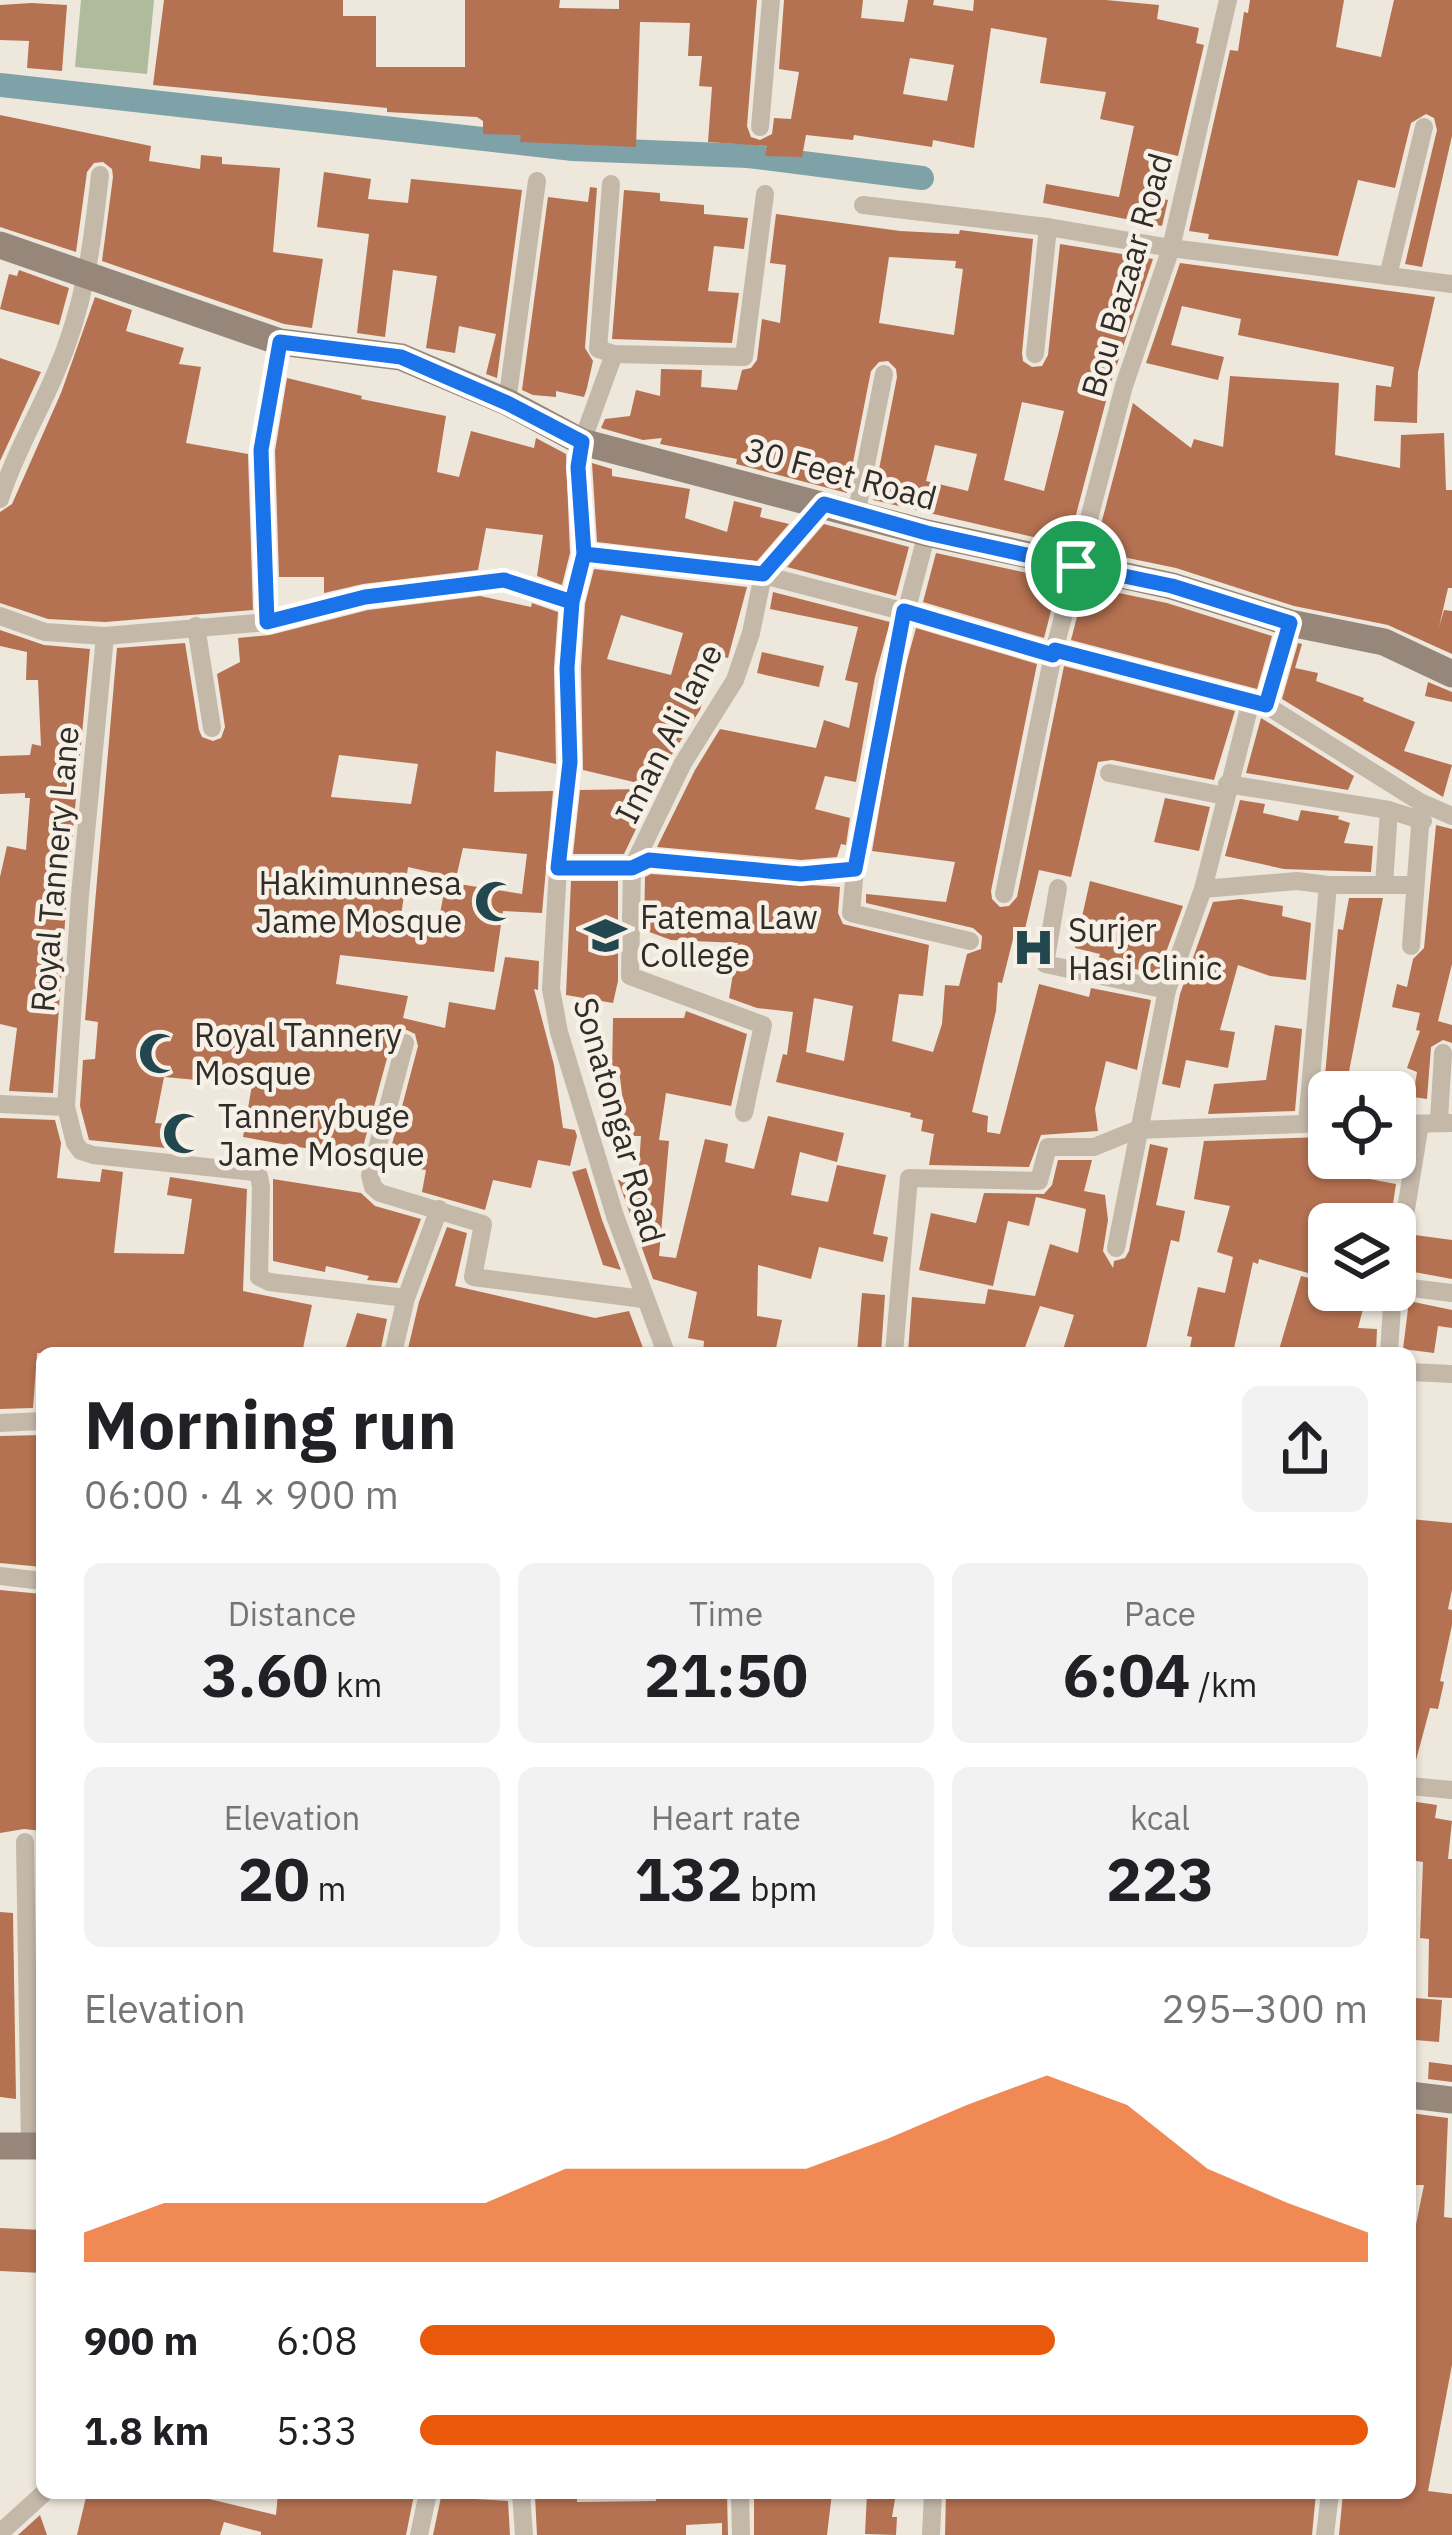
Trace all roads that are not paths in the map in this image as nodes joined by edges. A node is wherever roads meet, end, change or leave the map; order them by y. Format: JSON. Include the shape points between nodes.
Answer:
{"nodes":[{"id":1,"x":771,"y":0,"type":"edge"},
{"id":2,"x":1228,"y":0,"type":"edge"},
{"id":3,"x":760,"y":127,"type":"dead end"},
{"id":4,"x":1424,"y":127,"type":"dead end"},
{"id":5,"x":100,"y":175,"type":"dead end"},
{"id":6,"x":537,"y":182,"type":"dead end"},
{"id":7,"x":611,"y":184,"type":"dead end"},
{"id":8,"x":765,"y":194,"type":"dead end"},
{"id":9,"x":863,"y":206,"type":"dead end"},
{"id":10,"x":1048,"y":227,"type":"junction"},
{"id":11,"x":0,"y":245,"type":"edge"},
{"id":12,"x":1171,"y":248,"type":"junction"},
{"id":13,"x":89,"y":274,"type":"junction"},
{"id":14,"x":1388,"y":276,"type":"junction"},
{"id":15,"x":1452,"y":284,"type":"edge"},
{"id":16,"x":280,"y":342,"type":"junction"},
{"id":17,"x":614,"y":354,"type":"junction"},
{"id":18,"x":1035,"y":354,"type":"dead end"},
{"id":19,"x":884,"y":374,"type":"dead end"},
{"id":20,"x":507,"y":403,"type":"junction"},
{"id":21,"x":582,"y":442,"type":"junction"},
{"id":22,"x":0,"y":499,"type":"edge"},
{"id":23,"x":824,"y":504,"type":"junction"},
{"id":24,"x":856,"y":515,"type":"junction"},
{"id":25,"x":927,"y":533,"type":"junction"},
{"id":26,"x":584,"y":554,"type":"junction"},
{"id":27,"x":1076,"y":566,"type":"junction"},
{"id":28,"x":763,"y":574,"type":"junction"},
{"id":29,"x":572,"y":602,"type":"junction"},
{"id":30,"x":904,"y":611,"type":"junction"},
{"id":31,"x":0,"y":616,"type":"edge"},
{"id":32,"x":267,"y":622,"type":"junction"},
{"id":33,"x":1290,"y":623,"type":"junction"},
{"id":34,"x":196,"y":626,"type":"junction"},
{"id":35,"x":105,"y":636,"type":"junction"},
{"id":36,"x":1054,"y":652,"type":"junction"},
{"id":37,"x":1452,"y":674,"type":"edge"},
{"id":38,"x":1259,"y":703,"type":"junction"},
{"id":39,"x":212,"y":728,"type":"dead end"},
{"id":40,"x":1109,"y":773,"type":"dead end"},
{"id":41,"x":1226,"y":790,"type":"junction"},
{"id":42,"x":1389,"y":809,"type":"junction"},
{"id":43,"x":1421,"y":811,"type":"junction"},
{"id":44,"x":1452,"y":816,"type":"edge"},
{"id":45,"x":558,"y":868,"type":"junction"},
{"id":46,"x":632,"y":868,"type":"junction"},
{"id":47,"x":855,"y":869,"type":"junction"},
{"id":48,"x":1338,"y":885,"type":"junction"},
{"id":49,"x":1414,"y":885,"type":"junction"},
{"id":50,"x":1384,"y":886,"type":"junction"},
{"id":51,"x":1058,"y":888,"type":"dead end"},
{"id":52,"x":1203,"y":889,"type":"junction"},
{"id":53,"x":1004,"y":894,"type":"dead end"},
{"id":54,"x":970,"y":941,"type":"dead end"},
{"id":55,"x":1412,"y":946,"type":"dead end"},
{"id":56,"x":1167,"y":990,"type":"junction"},
{"id":57,"x":405,"y":1042,"type":"dead end"},
{"id":58,"x":1443,"y":1053,"type":"dead end"},
{"id":59,"x":0,"y":1104,"type":"edge"},
{"id":60,"x":66,"y":1107,"type":"junction"},
{"id":61,"x":744,"y":1113,"type":"dead end"},
{"id":62,"x":1437,"y":1122,"type":"edge"},
{"id":63,"x":1307,"y":1123,"type":"joint"},
{"id":64,"x":1136,"y":1130,"type":"junction"},
{"id":65,"x":1415,"y":1203,"type":"edge"},
{"id":66,"x":439,"y":1209,"type":"junction"},
{"id":67,"x":1116,"y":1248,"type":"dead end"},
{"id":68,"x":1416,"y":1290,"type":"edge"},
{"id":69,"x":1452,"y":1293,"type":"edge"},
{"id":70,"x":406,"y":1298,"type":"junction"},
{"id":71,"x":643,"y":1299,"type":"junction"},
{"id":72,"x":1392,"y":1311,"type":"edge"},
{"id":73,"x":394,"y":1347,"type":"edge"},
{"id":74,"x":664,"y":1347,"type":"edge"},
{"id":75,"x":895,"y":1347,"type":"edge"},
{"id":76,"x":1389,"y":1347,"type":"edge"},
{"id":77,"x":1416,"y":1372,"type":"edge"},
{"id":78,"x":1452,"y":1374,"type":"edge"},
{"id":79,"x":36,"y":1421,"type":"edge"},
{"id":80,"x":0,"y":1424,"type":"edge"},
{"id":81,"x":0,"y":1576,"type":"edge"},
{"id":82,"x":36,"y":1580,"type":"edge"},
{"id":83,"x":1416,"y":1787,"type":"edge"},
{"id":84,"x":1452,"y":1790,"type":"edge"},
{"id":85,"x":26,"y":1842,"type":"dead end"},
{"id":86,"x":1416,"y":2096,"type":"edge"},
{"id":87,"x":1452,"y":2100,"type":"edge"},
{"id":88,"x":0,"y":2146,"type":"edge"},
{"id":89,"x":36,"y":2146,"type":"edge"},
{"id":90,"x":38,"y":2499,"type":"edge"},
{"id":91,"x":427,"y":2499,"type":"edge"},
{"id":92,"x":521,"y":2499,"type":"edge"},
{"id":93,"x":740,"y":2499,"type":"edge"},
{"id":94,"x":933,"y":2499,"type":"edge"},
{"id":95,"x":1329,"y":2499,"type":"edge"},
{"id":96,"x":7,"y":2531,"type":"edge"},
{"id":97,"x":419,"y":2535,"type":"edge"},
{"id":98,"x":524,"y":2535,"type":"edge"},
{"id":99,"x":741,"y":2535,"type":"edge"},
{"id":100,"x":931,"y":2535,"type":"edge"},
{"id":101,"x":1324,"y":2535,"type":"edge"}],
"edges":[{"from":1,"to":3,"type":"street"},
{"from":2,"to":12,"type":"street","name":"Bou Bazaar Road"},
{"from":4,"to":14,"type":"street"},
{"from":5,"to":13,"type":"street"},
{"from":6,"to":20,"type":"street"},
{"from":7,"to":17,"type":"street","via":[[598,349]]},
{"from":8,"to":17,"type":"street","via":[[744,357]]},
{"from":9,"to":10,"type":"street"},
{"from":10,"to":12,"type":"street"},
{"from":10,"to":18,"type":"street"},
{"from":11,"to":13,"type":"street"},
{"from":12,"to":14,"type":"street"},
{"from":12,"to":27,"type":"street","name":"Bou Bazaar Road"},
{"from":13,"to":16,"type":"street","name":"30 Feet Road"},
{"from":13,"to":22,"type":"street"},
{"from":14,"to":15,"type":"street"},
{"from":16,"to":20,"type":"street","name":"30 Feet Road","via":[[401,357]]},
{"from":16,"to":32,"type":"street","via":[[261,450]]},
{"from":17,"to":21,"type":"street","name":"Sonatongar Road"},
{"from":19,"to":24,"type":"street"},
{"from":20,"to":21,"type":"street","name":"30 Feet Road"},
{"from":21,"to":23,"type":"street","name":"30 Feet Road"},
{"from":21,"to":26,"type":"street","name":"Sonatongar Road"},
{"from":23,"to":24,"type":"street","name":"30 Feet Road"},
{"from":23,"to":28,"type":"street"},
{"from":24,"to":25,"type":"street","name":"30 Feet Road"},
{"from":25,"to":27,"type":"street","name":"30 Feet Road"},
{"from":25,"to":30,"type":"street"},
{"from":26,"to":28,"type":"street"},
{"from":26,"to":29,"type":"street","name":"Sonatongar Road"},
{"from":27,"to":33,"type":"street","name":"30 Feet Road"},
{"from":27,"to":36,"type":"street","name":"Bou Bazaar Road"},
{"from":28,"to":30,"type":"street"},
{"from":28,"to":46,"type":"street","name":"Iman Ali lane","via":[[735,680]]},
{"from":29,"to":32,"type":"street","via":[[504,580],[365,597]]},
{"from":29,"to":45,"type":"street","name":"Sonatongar Road","via":[[570,762]]},
{"from":30,"to":36,"type":"street"},
{"from":30,"to":47,"type":"street"},
{"from":31,"to":35,"type":"street","via":[[45,632]]},
{"from":32,"to":34,"type":"street"},
{"from":33,"to":37,"type":"street","name":"30 Feet Road","via":[[1384,642]]},
{"from":33,"to":38,"type":"street"},
{"from":34,"to":35,"type":"street"},
{"from":34,"to":39,"type":"street"},
{"from":35,"to":60,"type":"street","name":"Royal Tannery Lane"},
{"from":36,"to":38,"type":"street"},
{"from":36,"to":53,"type":"street","name":"Bou Bazaar Road"},
{"from":38,"to":41,"type":"street"},
{"from":38,"to":43,"type":"street"},
{"from":40,"to":41,"type":"street"},
{"from":41,"to":42,"type":"street"},
{"from":41,"to":52,"type":"street"},
{"from":42,"to":43,"type":"street"},
{"from":42,"to":50,"type":"street"},
{"from":43,"to":44,"type":"street"},
{"from":43,"to":49,"type":"street"},
{"from":45,"to":46,"type":"street"},
{"from":45,"to":71,"type":"street","name":"Sonatongar Road","via":[[551,989],[559,1032]]},
{"from":46,"to":47,"type":"street","via":[[649,860],[801,874]]},
{"from":46,"to":61,"type":"street","name":"Iman Ali lane","via":[[630,976],[763,1025]]},
{"from":47,"to":54,"type":"street","via":[[851,913]]},
{"from":48,"to":50,"type":"street"},
{"from":48,"to":52,"type":"street"},
{"from":48,"to":63,"type":"street"},
{"from":49,"to":50,"type":"street"},
{"from":49,"to":55,"type":"street"},
{"from":51,"to":56,"type":"street","via":[[1045,964]]},
{"from":52,"to":56,"type":"street"},
{"from":56,"to":64,"type":"street"},
{"from":57,"to":66,"type":"street","via":[[370,1174],[380,1193]]},
{"from":58,"to":62,"type":"street"},
{"from":59,"to":60,"type":"street"},
{"from":60,"to":70,"type":"street","via":[[81,1151],[259,1176],[259,1277]]},
{"from":62,"to":65,"type":"street"},
{"from":63,"to":64,"type":"street"},
{"from":64,"to":67,"type":"street"},
{"from":64,"to":75,"type":"street","via":[[1094,1147],[1048,1148],[1039,1181],[909,1178]]},
{"from":66,"to":70,"type":"street"},
{"from":66,"to":71,"type":"street","via":[[483,1225],[473,1277]]},
{"from":68,"to":69,"type":"street"},
{"from":70,"to":73,"type":"street"},
{"from":71,"to":74,"type":"street","name":"Sonatongar Road"},
{"from":72,"to":76,"type":"street"},
{"from":77,"to":78,"type":"street"},
{"from":79,"to":80,"type":"street"},
{"from":81,"to":82,"type":"street"},
{"from":83,"to":84,"type":"street"},
{"from":85,"to":89,"type":"street"},
{"from":86,"to":87,"type":"street"},
{"from":88,"to":89,"type":"street"},
{"from":90,"to":96,"type":"street"},
{"from":91,"to":97,"type":"street"},
{"from":92,"to":98,"type":"street"},
{"from":93,"to":99,"type":"street"},
{"from":94,"to":100,"type":"street"},
{"from":95,"to":101,"type":"street"}]}
